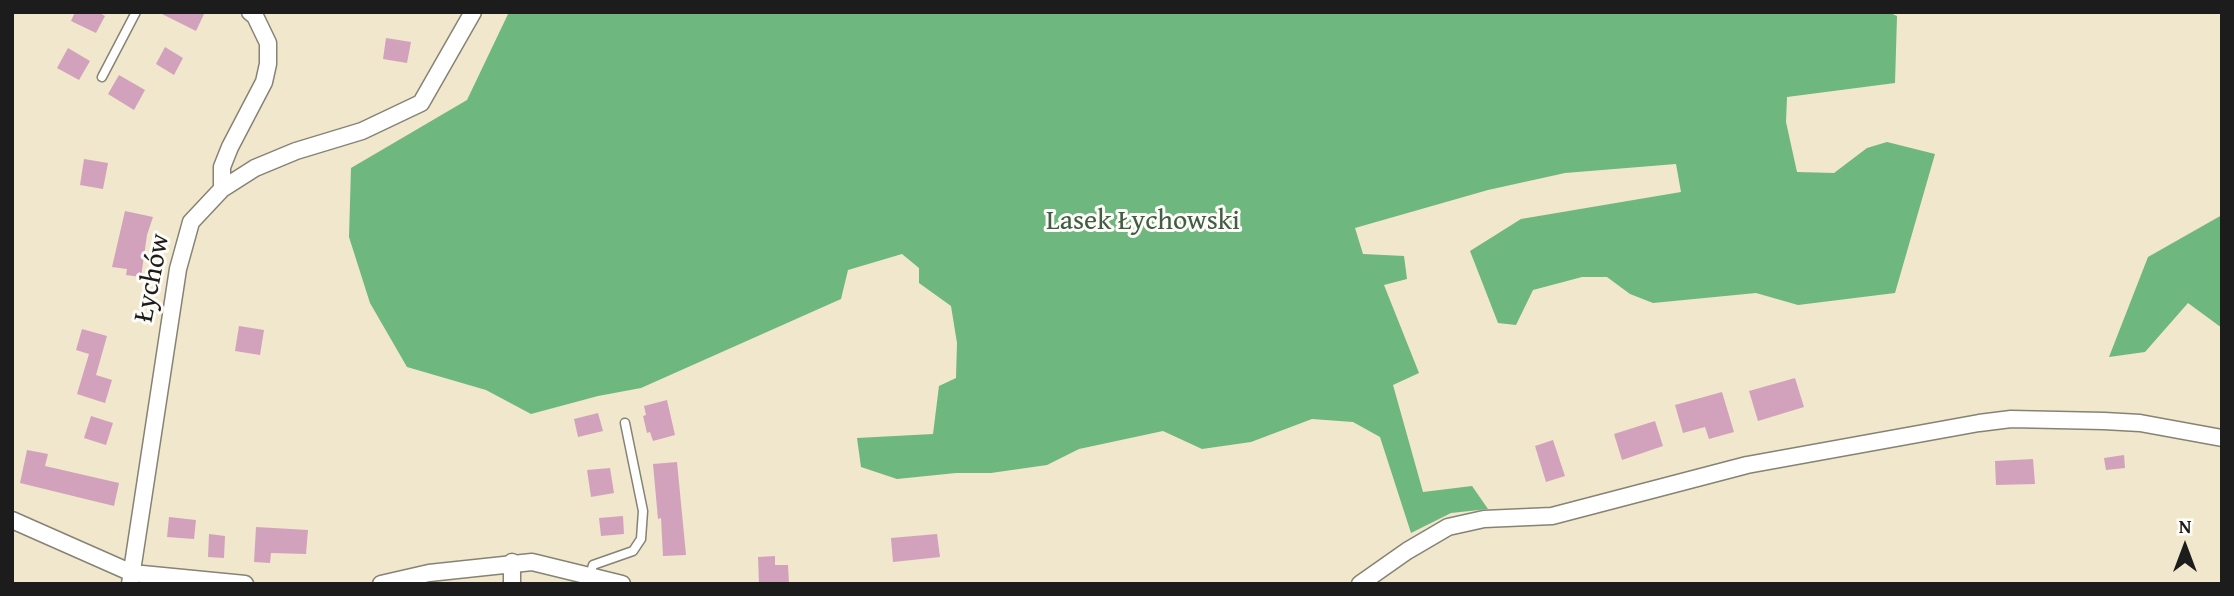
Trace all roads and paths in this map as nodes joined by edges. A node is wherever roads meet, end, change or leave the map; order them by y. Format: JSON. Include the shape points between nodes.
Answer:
{"nodes":[{"id":1,"x":136,"y":12,"type":"edge"},
{"id":2,"x":250,"y":12,"type":"edge"},
{"id":3,"x":473,"y":12,"type":"edge"},
{"id":4,"x":102,"y":76,"type":"dead end"},
{"id":5,"x":222,"y":189,"type":"junction"},
{"id":6,"x":625,"y":423,"type":"dead end"},
{"id":7,"x":2222,"y":438,"type":"edge"},
{"id":8,"x":12,"y":520,"type":"edge"},
{"id":9,"x":512,"y":562,"type":"junction"},
{"id":10,"x":590,"y":576,"type":"junction"},
{"id":11,"x":131,"y":578,"type":"edge"},
{"id":12,"x":245,"y":584,"type":"edge"},
{"id":13,"x":381,"y":584,"type":"edge"},
{"id":14,"x":512,"y":584,"type":"edge"},
{"id":15,"x":622,"y":584,"type":"edge"},
{"id":16,"x":1360,"y":584,"type":"edge"}],
"edges":[{"from":1,"to":4,"type":"lane"},
{"from":2,"to":5,"type":"street","via":[[268,43],[268,64],[264,82],[222,167]]},
{"from":3,"to":5,"type":"street","name":"Łychów","via":[[421,103],[362,131],[255,168]]},
{"from":5,"to":11,"type":"street","name":"Łychów","via":[[191,222],[178,269]]},
{"from":6,"to":10,"type":"lane","via":[[643,511],[641,539],[633,551],[593,565]]},
{"from":7,"to":16,"type":"street","via":[[2140,423],[2011,419],[1979,423],[1747,466],[1552,516],[1484,519],[1448,527]]},
{"from":8,"to":11,"type":"street"},
{"from":9,"to":10,"type":"street","via":[[532,562]]},
{"from":9,"to":13,"type":"street"},
{"from":9,"to":14,"type":"street"},
{"from":10,"to":15,"type":"street"},
{"from":11,"to":12,"type":"street"}]}
